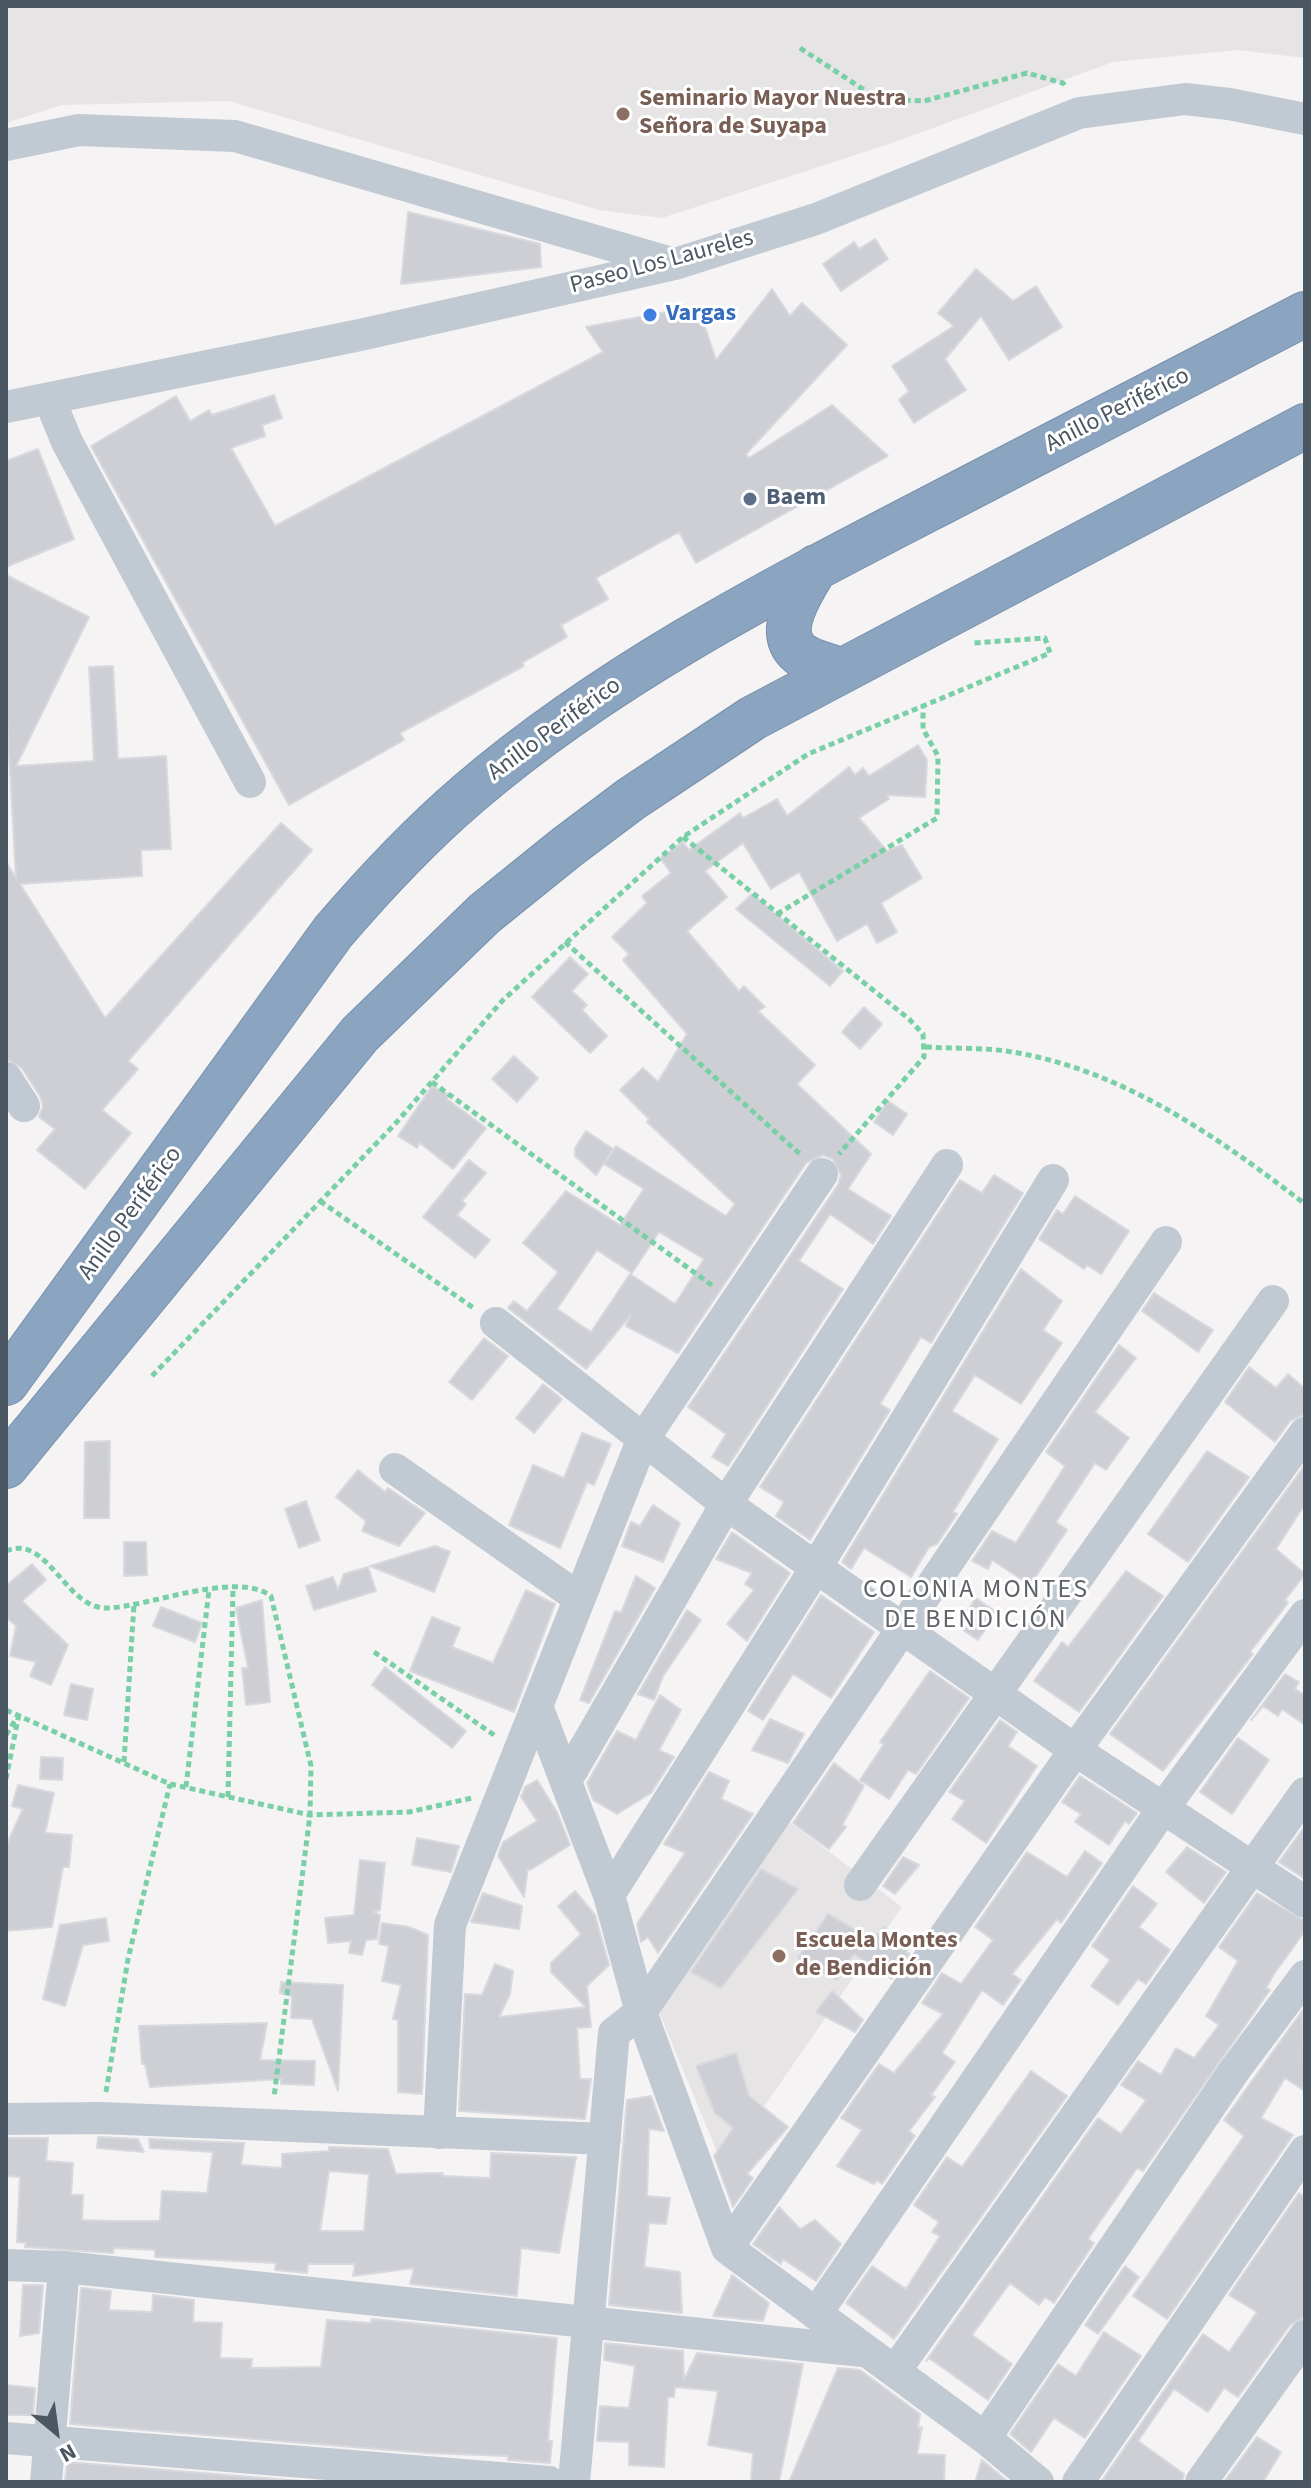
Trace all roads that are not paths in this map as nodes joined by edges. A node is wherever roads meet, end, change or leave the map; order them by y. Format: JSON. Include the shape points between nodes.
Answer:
{"nodes":[{"id":1,"x":1305,"y":119,"type":"edge"},
{"id":2,"x":6,"y":145,"type":"edge"},
{"id":3,"x":675,"y":264,"type":"junction"},
{"id":4,"x":1305,"y":314,"type":"edge"},
{"id":5,"x":49,"y":398,"type":"junction"},
{"id":6,"x":6,"y":407,"type":"edge"},
{"id":7,"x":1305,"y":426,"type":"edge"},
{"id":8,"x":816,"y":567,"type":"junction"},
{"id":9,"x":839,"y":670,"type":"junction"},
{"id":10,"x":250,"y":782,"type":"dead end"},
{"id":11,"x":6,"y":1078,"type":"edge"},
{"id":12,"x":24,"y":1106,"type":"dead end"},
{"id":13,"x":947,"y":1165,"type":"dead end"},
{"id":14,"x":822,"y":1174,"type":"road end"},
{"id":15,"x":1053,"y":1180,"type":"dead end"},
{"id":16,"x":1166,"y":1242,"type":"dead end"},
{"id":17,"x":1273,"y":1301,"type":"dead end"},
{"id":18,"x":496,"y":1323,"type":"road end"},
{"id":19,"x":6,"y":1383,"type":"edge"},
{"id":20,"x":1305,"y":1433,"type":"edge"},
{"id":21,"x":642,"y":1441,"type":"junction"},
{"id":22,"x":6,"y":1466,"type":"edge"},
{"id":23,"x":395,"y":1469,"type":"dead end"},
{"id":24,"x":726,"y":1504,"type":"junction"},
{"id":25,"x":817,"y":1566,"type":"junction"},
{"id":26,"x":579,"y":1598,"type":"junction"},
{"id":27,"x":1305,"y":1615,"type":"edge"},
{"id":28,"x":904,"y":1627,"type":"junction"},
{"id":29,"x":996,"y":1693,"type":"junction"},
{"id":30,"x":537,"y":1706,"type":"junction"},
{"id":31,"x":1075,"y":1750,"type":"junction"},
{"id":32,"x":567,"y":1779,"type":"junction"},
{"id":33,"x":1305,"y":1793,"type":"edge"},
{"id":34,"x":1164,"y":1807,"type":"junction"},
{"id":35,"x":1252,"y":1866,"type":"junction"},
{"id":36,"x":860,"y":1885,"type":"dead end"},
{"id":37,"x":609,"y":1895,"type":"junction"},
{"id":38,"x":1305,"y":1902,"type":"edge"},
{"id":39,"x":1305,"y":1976,"type":"edge"},
{"id":40,"x":641,"y":2012,"type":"junction"},
{"id":41,"x":6,"y":2119,"type":"edge"},
{"id":42,"x":439,"y":2133,"type":"junction"},
{"id":43,"x":605,"y":2139,"type":"junction"},
{"id":44,"x":1305,"y":2151,"type":"edge"},
{"id":45,"x":727,"y":2248,"type":"junction"},
{"id":46,"x":6,"y":2265,"type":"edge"},
{"id":47,"x":64,"y":2267,"type":"junction"},
{"id":48,"x":816,"y":2314,"type":"junction"},
{"id":49,"x":589,"y":2320,"type":"junction"},
{"id":50,"x":1305,"y":2336,"type":"edge"},
{"id":51,"x":864,"y":2351,"type":"junction"},
{"id":52,"x":895,"y":2371,"type":"junction"},
{"id":53,"x":6,"y":2438,"type":"edge"},
{"id":54,"x":985,"y":2438,"type":"junction"},
{"id":55,"x":49,"y":2442,"type":"junction"},
{"id":56,"x":46,"y":2482,"type":"edge"},
{"id":57,"x":549,"y":2482,"type":"edge"},
{"id":58,"x":574,"y":2482,"type":"edge"},
{"id":59,"x":1038,"y":2482,"type":"edge"},
{"id":60,"x":1078,"y":2482,"type":"edge"},
{"id":61,"x":1201,"y":2482,"type":"edge"}],
"edges":[{"from":1,"to":3,"type":"street","name":"Paseo Los Laureles","via":[[1185,99],[1079,113],[816,219]]},
{"from":2,"to":3,"type":"street","via":[[79,130],[235,136]]},
{"from":3,"to":5,"type":"street","name":"Paseo Los Laureles"},
{"from":4,"to":8,"type":"highway","name":"Anillo Periférico"},
{"from":5,"to":6,"type":"street","name":"Paseo Los Laureles"},
{"from":5,"to":10,"type":"street","via":[[67,442]]},
{"from":7,"to":9,"type":"highway"},
{"from":8,"to":9,"type":"highway","via":[[794,605],[790,638],[798,653]]},
{"from":8,"to":19,"type":"highway","name":"Anillo Periférico","via":[[664,654],[575,713],[469,793],[384,873],[333,932]]},
{"from":9,"to":22,"type":"highway","via":[[753,718],[642,791],[484,914],[360,1034]]},
{"from":11,"to":12,"type":"street"},
{"from":13,"to":24,"type":"street"},
{"from":14,"to":21,"type":"street"},
{"from":15,"to":25,"type":"street"},
{"from":16,"to":28,"type":"street"},
{"from":17,"to":29,"type":"street"},
{"from":18,"to":21,"type":"street"},
{"from":20,"to":31,"type":"street"},
{"from":21,"to":24,"type":"street"},
{"from":21,"to":26,"type":"street"},
{"from":23,"to":26,"type":"street"},
{"from":24,"to":25,"type":"street"},
{"from":24,"to":32,"type":"street"},
{"from":25,"to":28,"type":"street"},
{"from":25,"to":37,"type":"street"},
{"from":26,"to":30,"type":"street"},
{"from":27,"to":34,"type":"street"},
{"from":28,"to":29,"type":"street"},
{"from":28,"to":40,"type":"street"},
{"from":29,"to":31,"type":"street"},
{"from":29,"to":36,"type":"street"},
{"from":30,"to":32,"type":"street"},
{"from":30,"to":42,"type":"street","via":[[450,1925]]},
{"from":31,"to":34,"type":"street"},
{"from":31,"to":45,"type":"street"},
{"from":32,"to":37,"type":"street"},
{"from":33,"to":35,"type":"street"},
{"from":34,"to":35,"type":"street"},
{"from":34,"to":48,"type":"street"},
{"from":35,"to":38,"type":"street"},
{"from":35,"to":52,"type":"street"},
{"from":37,"to":40,"type":"street"},
{"from":39,"to":54,"type":"street","via":[[1234,2071]]},
{"from":40,"to":43,"type":"street","via":[[614,2033]]},
{"from":40,"to":45,"type":"street"},
{"from":41,"to":42,"type":"street","via":[[101,2118]]},
{"from":42,"to":43,"type":"street"},
{"from":43,"to":49,"type":"street"},
{"from":44,"to":60,"type":"street"},
{"from":45,"to":48,"type":"street"},
{"from":46,"to":47,"type":"street"},
{"from":47,"to":49,"type":"street"},
{"from":47,"to":55,"type":"street"},
{"from":48,"to":51,"type":"street"},
{"from":49,"to":51,"type":"street"},
{"from":49,"to":58,"type":"street"},
{"from":50,"to":61,"type":"street"},
{"from":51,"to":52,"type":"street"},
{"from":52,"to":54,"type":"street"},
{"from":53,"to":55,"type":"street"},
{"from":54,"to":59,"type":"street"},
{"from":55,"to":56,"type":"street"},
{"from":55,"to":57,"type":"street"}]}
